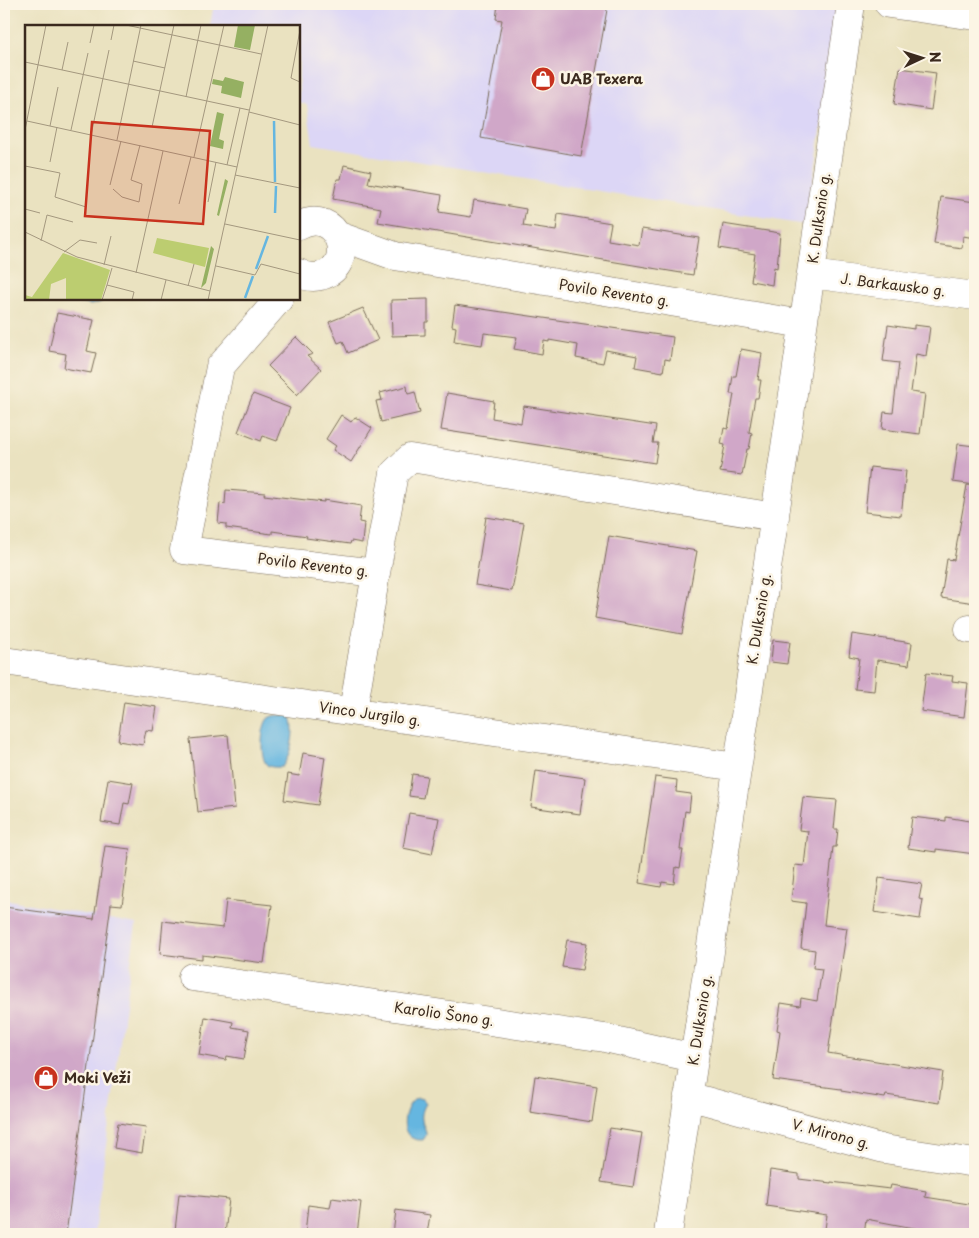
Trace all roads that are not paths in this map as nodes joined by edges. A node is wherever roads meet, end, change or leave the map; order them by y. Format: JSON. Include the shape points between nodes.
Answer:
{"nodes":[{"id":1,"x":851,"y":4,"type":"edge"},
{"id":2,"x":888,"y":4,"type":"edge"},
{"id":3,"x":975,"y":16,"type":"edge"},
{"id":4,"x":300,"y":226,"type":"edge"},
{"id":5,"x":338,"y":236,"type":"junction"},
{"id":6,"x":395,"y":256,"type":"junction"},
{"id":7,"x":333,"y":269,"type":"junction"},
{"id":8,"x":300,"y":274,"type":"edge"},
{"id":9,"x":811,"y":274,"type":"junction"},
{"id":10,"x":975,"y":296,"type":"edge"},
{"id":11,"x":278,"y":300,"type":"edge"},
{"id":12,"x":803,"y":324,"type":"junction"},
{"id":13,"x":775,"y":517,"type":"junction"},
{"id":14,"x":376,"y":574,"type":"junction"},
{"id":15,"x":4,"y":661,"type":"edge"},
{"id":16,"x":353,"y":711,"type":"junction"},
{"id":17,"x":737,"y":767,"type":"junction"},
{"id":18,"x":192,"y":977,"type":"dead end"},
{"id":19,"x":694,"y":1058,"type":"junction"},
{"id":20,"x":688,"y":1096,"type":"junction"},
{"id":21,"x":975,"y":1163,"type":"edge"},
{"id":22,"x":668,"y":1234,"type":"edge"}],
"edges":[{"from":1,"to":9,"type":"street","name":"K. Dulksnio g."},
{"from":2,"to":3,"type":"street"},
{"from":4,"to":5,"type":"street","name":"Povilo Revento g.","via":[[318,221],[333,229]]},
{"from":5,"to":6,"type":"street","name":"Povilo Revento g."},
{"from":5,"to":7,"type":"street","via":[[341,254]]},
{"from":6,"to":7,"type":"street","name":"Povilo Revento g."},
{"from":6,"to":12,"type":"street","name":"Povilo Revento g."},
{"from":7,"to":8,"type":"street","name":"Povilo Revento g.","via":[[318,277]]},
{"from":9,"to":10,"type":"street","name":"J. Barkausko g."},
{"from":9,"to":12,"type":"street","name":"K. Dulksnio g."},
{"from":11,"to":14,"type":"street","name":"Povilo Revento g.","via":[[220,367],[184,550]]},
{"from":12,"to":13,"type":"street","name":"K. Dulksnio g."},
{"from":13,"to":14,"type":"street","name":"Povilo Revento g.","via":[[410,458],[394,473]]},
{"from":13,"to":17,"type":"street","name":"K. Dulksnio g."},
{"from":14,"to":16,"type":"street"},
{"from":15,"to":16,"type":"street","name":"Vinco Jurgilo g."},
{"from":16,"to":17,"type":"street","name":"Vinco Jurgilo g."},
{"from":17,"to":19,"type":"street","name":"K. Dulksnio g."},
{"from":18,"to":19,"type":"street","name":"Karolio Šono g.","via":[[605,1038]]},
{"from":19,"to":20,"type":"street","name":"K. Dulksnio g."},
{"from":20,"to":21,"type":"street","name":"V. Mirono g.","via":[[884,1149]]},
{"from":20,"to":22,"type":"street","name":"K. Dulksnio g."}]}
